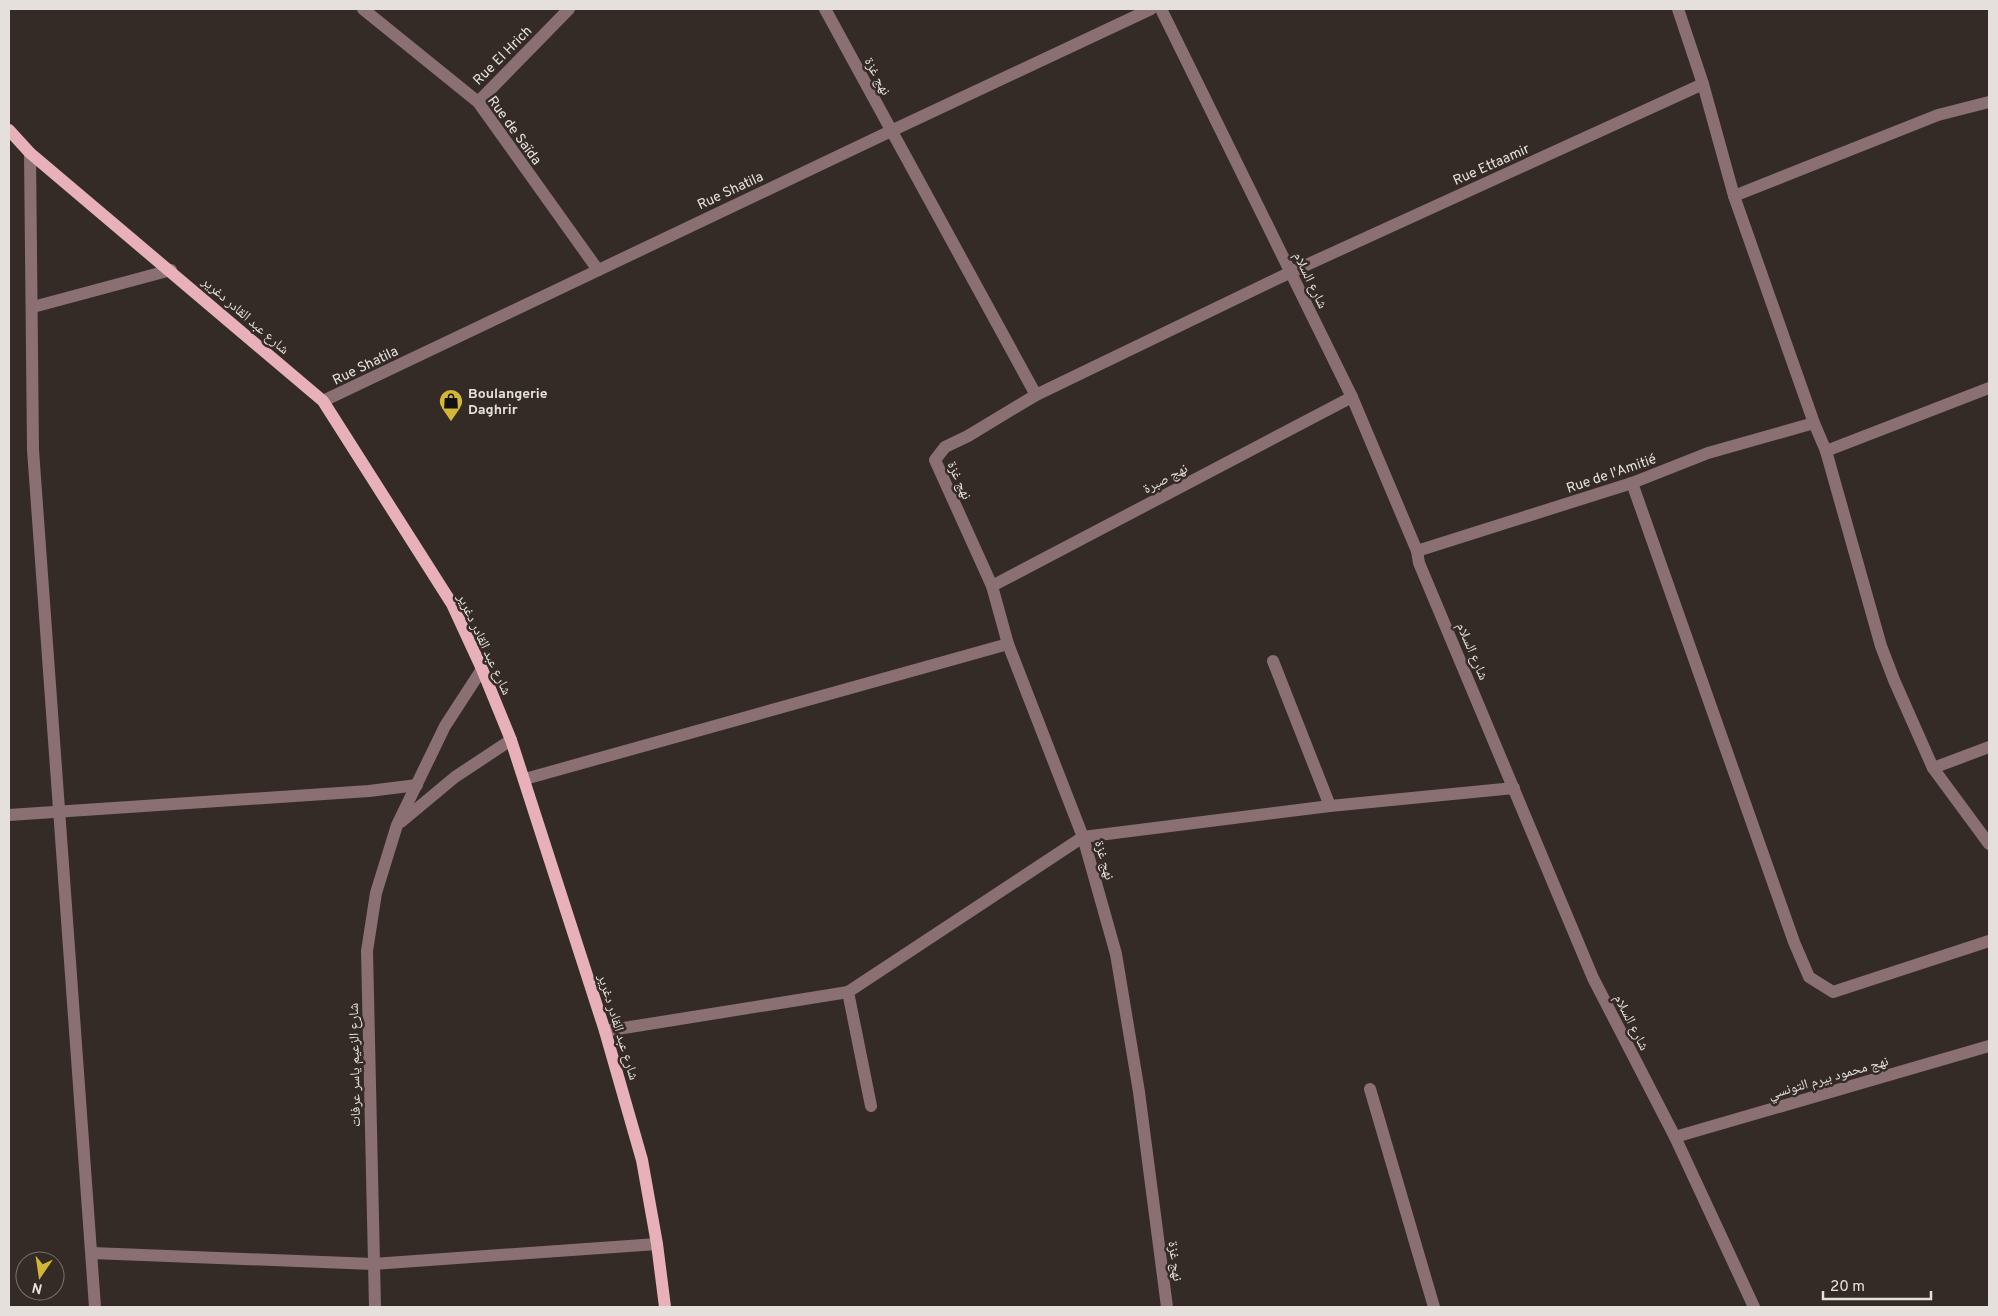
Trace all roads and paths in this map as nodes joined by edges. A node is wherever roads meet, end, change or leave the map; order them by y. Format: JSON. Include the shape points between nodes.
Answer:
{"nodes":[{"id":1,"x":363,"y":9,"type":"edge"},
{"id":2,"x":569,"y":9,"type":"edge"},
{"id":3,"x":825,"y":9,"type":"edge"},
{"id":4,"x":1151,"y":9,"type":"edge"},
{"id":5,"x":1161,"y":9,"type":"edge"},
{"id":6,"x":1678,"y":9,"type":"edge"},
{"id":7,"x":1703,"y":84,"type":"junction"},
{"id":8,"x":478,"y":102,"type":"junction"},
{"id":9,"x":1989,"y":102,"type":"edge"},
{"id":10,"x":9,"y":130,"type":"edge"},
{"id":11,"x":891,"y":131,"type":"junction"},
{"id":12,"x":9,"y":135,"type":"edge"},
{"id":13,"x":20,"y":143,"type":"junction"},
{"id":14,"x":30,"y":153,"type":"junction"},
{"id":15,"x":1734,"y":196,"type":"junction"},
{"id":16,"x":171,"y":270,"type":"junction"},
{"id":17,"x":598,"y":270,"type":"junction"},
{"id":18,"x":1291,"y":272,"type":"junction"},
{"id":19,"x":33,"y":307,"type":"junction"},
{"id":20,"x":1989,"y":388,"type":"edge"},
{"id":21,"x":1036,"y":395,"type":"junction"},
{"id":22,"x":1352,"y":397,"type":"junction"},
{"id":23,"x":323,"y":401,"type":"junction"},
{"id":24,"x":1814,"y":423,"type":"junction"},
{"id":25,"x":945,"y":447,"type":"joint"},
{"id":26,"x":1826,"y":451,"type":"junction"},
{"id":27,"x":1632,"y":484,"type":"junction"},
{"id":28,"x":1417,"y":551,"type":"junction"},
{"id":29,"x":992,"y":586,"type":"junction"},
{"id":30,"x":1008,"y":644,"type":"junction"},
{"id":31,"x":1273,"y":661,"type":"dead end"},
{"id":32,"x":482,"y":669,"type":"junction"},
{"id":33,"x":511,"y":740,"type":"junction"},
{"id":34,"x":1989,"y":747,"type":"edge"},
{"id":35,"x":1933,"y":768,"type":"junction"},
{"id":36,"x":525,"y":779,"type":"junction"},
{"id":37,"x":417,"y":785,"type":"junction"},
{"id":38,"x":1514,"y":788,"type":"junction"},
{"id":39,"x":1330,"y":806,"type":"junction"},
{"id":40,"x":61,"y":812,"type":"junction"},
{"id":41,"x":9,"y":815,"type":"edge"},
{"id":42,"x":397,"y":826,"type":"junction"},
{"id":43,"x":1083,"y":837,"type":"junction"},
{"id":44,"x":1989,"y":844,"type":"edge"},
{"id":45,"x":1989,"y":941,"type":"edge"},
{"id":46,"x":848,"y":992,"type":"junction"},
{"id":47,"x":605,"y":1031,"type":"junction"},
{"id":48,"x":1989,"y":1046,"type":"edge"},
{"id":49,"x":1370,"y":1089,"type":"dead end"},
{"id":50,"x":871,"y":1106,"type":"dead end"},
{"id":51,"x":1675,"y":1137,"type":"junction"},
{"id":52,"x":658,"y":1244,"type":"junction"},
{"id":53,"x":92,"y":1253,"type":"junction"},
{"id":54,"x":373,"y":1264,"type":"junction"},
{"id":55,"x":96,"y":1307,"type":"edge"},
{"id":56,"x":375,"y":1307,"type":"edge"},
{"id":57,"x":665,"y":1307,"type":"edge"},
{"id":58,"x":1167,"y":1307,"type":"edge"},
{"id":59,"x":1434,"y":1307,"type":"edge"},
{"id":60,"x":1754,"y":1307,"type":"edge"}],
"edges":[{"from":1,"to":8,"type":"street","name":"Rue de Saïda"},
{"from":2,"to":8,"type":"street","name":"Rue El Hrich"},
{"from":3,"to":11,"type":"street","name":"نهج غزة"},
{"from":4,"to":11,"type":"street","name":"Rue Shatila"},
{"from":5,"to":18,"type":"street","name":"شارع السلام"},
{"from":6,"to":7,"type":"street"},
{"from":7,"to":15,"type":"street"},
{"from":7,"to":18,"type":"street","name":"Rue Ettaamir"},
{"from":8,"to":17,"type":"street","name":"Rue de Saïda"},
{"from":9,"to":15,"type":"street","via":[[1938,115]]},
{"from":10,"to":13,"type":"main road","name":"شارع عبد القادر دغرير"},
{"from":11,"to":17,"type":"street","name":"Rue Shatila"},
{"from":11,"to":21,"type":"street","name":"نهج غزة"},
{"from":12,"to":13,"type":"main road","name":"شارع عبد القادر دغرير"},
{"from":13,"to":14,"type":"main road","name":"شارع عبد القادر دغرير"},
{"from":14,"to":16,"type":"main road","name":"شارع عبد القادر دغرير"},
{"from":14,"to":19,"type":"street"},
{"from":15,"to":24,"type":"street"},
{"from":16,"to":19,"type":"street"},
{"from":16,"to":23,"type":"main road","name":"شارع عبد القادر دغرير"},
{"from":17,"to":23,"type":"street","name":"Rue Shatila"},
{"from":18,"to":21,"type":"street","name":"Rue Ettaamir"},
{"from":18,"to":22,"type":"street","name":"شارع السلام"},
{"from":19,"to":40,"type":"street","via":[[33,450]]},
{"from":20,"to":26,"type":"street"},
{"from":21,"to":25,"type":"street","name":"Rue Ettaamir"},
{"from":22,"to":28,"type":"street","name":"شارع السلام"},
{"from":22,"to":29,"type":"street","name":"نهج صبرة"},
{"from":23,"to":32,"type":"main road","name":"شارع عبد القادر دغرير","via":[[452,604]]},
{"from":24,"to":26,"type":"street"},
{"from":24,"to":27,"type":"street","name":"Rue de l'Amitié","via":[[1708,453]]},
{"from":25,"to":29,"type":"street","name":"نهج غزة","via":[[935,460]]},
{"from":26,"to":35,"type":"street","via":[[1881,646]]},
{"from":27,"to":28,"type":"street","name":"Rue de l'Amitié"},
{"from":27,"to":45,"type":"street","via":[[1809,977],[1833,992]]},
{"from":28,"to":38,"type":"street","name":"شارع السلام","via":[[1418,563]]},
{"from":29,"to":30,"type":"street","name":"نهج غزة"},
{"from":30,"to":36,"type":"street"},
{"from":30,"to":43,"type":"street","name":"نهج غزة"},
{"from":31,"to":39,"type":"street"},
{"from":32,"to":33,"type":"main road","name":"شارع عبد القادر دغرير"},
{"from":32,"to":37,"type":"street","name":"شارع الزعيم ياسر عرفات","via":[[445,726]]},
{"from":33,"to":36,"type":"main road","name":"شارع عبد القادر دغرير"},
{"from":33,"to":42,"type":"street","via":[[455,777]]},
{"from":34,"to":35,"type":"street"},
{"from":35,"to":44,"type":"street"},
{"from":36,"to":47,"type":"main road","name":"شارع عبد القادر دغرير"},
{"from":37,"to":40,"type":"street"},
{"from":37,"to":42,"type":"street","name":"شارع الزعيم ياسر عرفات"},
{"from":38,"to":39,"type":"street"},
{"from":38,"to":51,"type":"street","name":"شارع السلام","via":[[1593,978]]},
{"from":39,"to":43,"type":"street"},
{"from":40,"to":41,"type":"street"},
{"from":40,"to":53,"type":"street"},
{"from":42,"to":54,"type":"street","name":"شارع الزعيم ياسر عرفات","via":[[376,892],[367,952]]},
{"from":43,"to":46,"type":"street"},
{"from":43,"to":58,"type":"street","name":"نهج غزة","via":[[1116,954],[1139,1092]]},
{"from":46,"to":47,"type":"street"},
{"from":46,"to":50,"type":"street"},
{"from":47,"to":52,"type":"main road","name":"شارع عبد القادر دغرير","via":[[642,1160]]},
{"from":48,"to":51,"type":"street","name":"نهج محمود بيرم التونسي"},
{"from":49,"to":59,"type":"street"},
{"from":51,"to":60,"type":"street","name":"شارع السلام"},
{"from":52,"to":54,"type":"street"},
{"from":52,"to":57,"type":"main road","name":"شارع عبد القادر دغرير"},
{"from":53,"to":54,"type":"street"},
{"from":53,"to":55,"type":"street"},
{"from":54,"to":56,"type":"street","name":"شارع الزعيم ياسر عرفات"}]}
